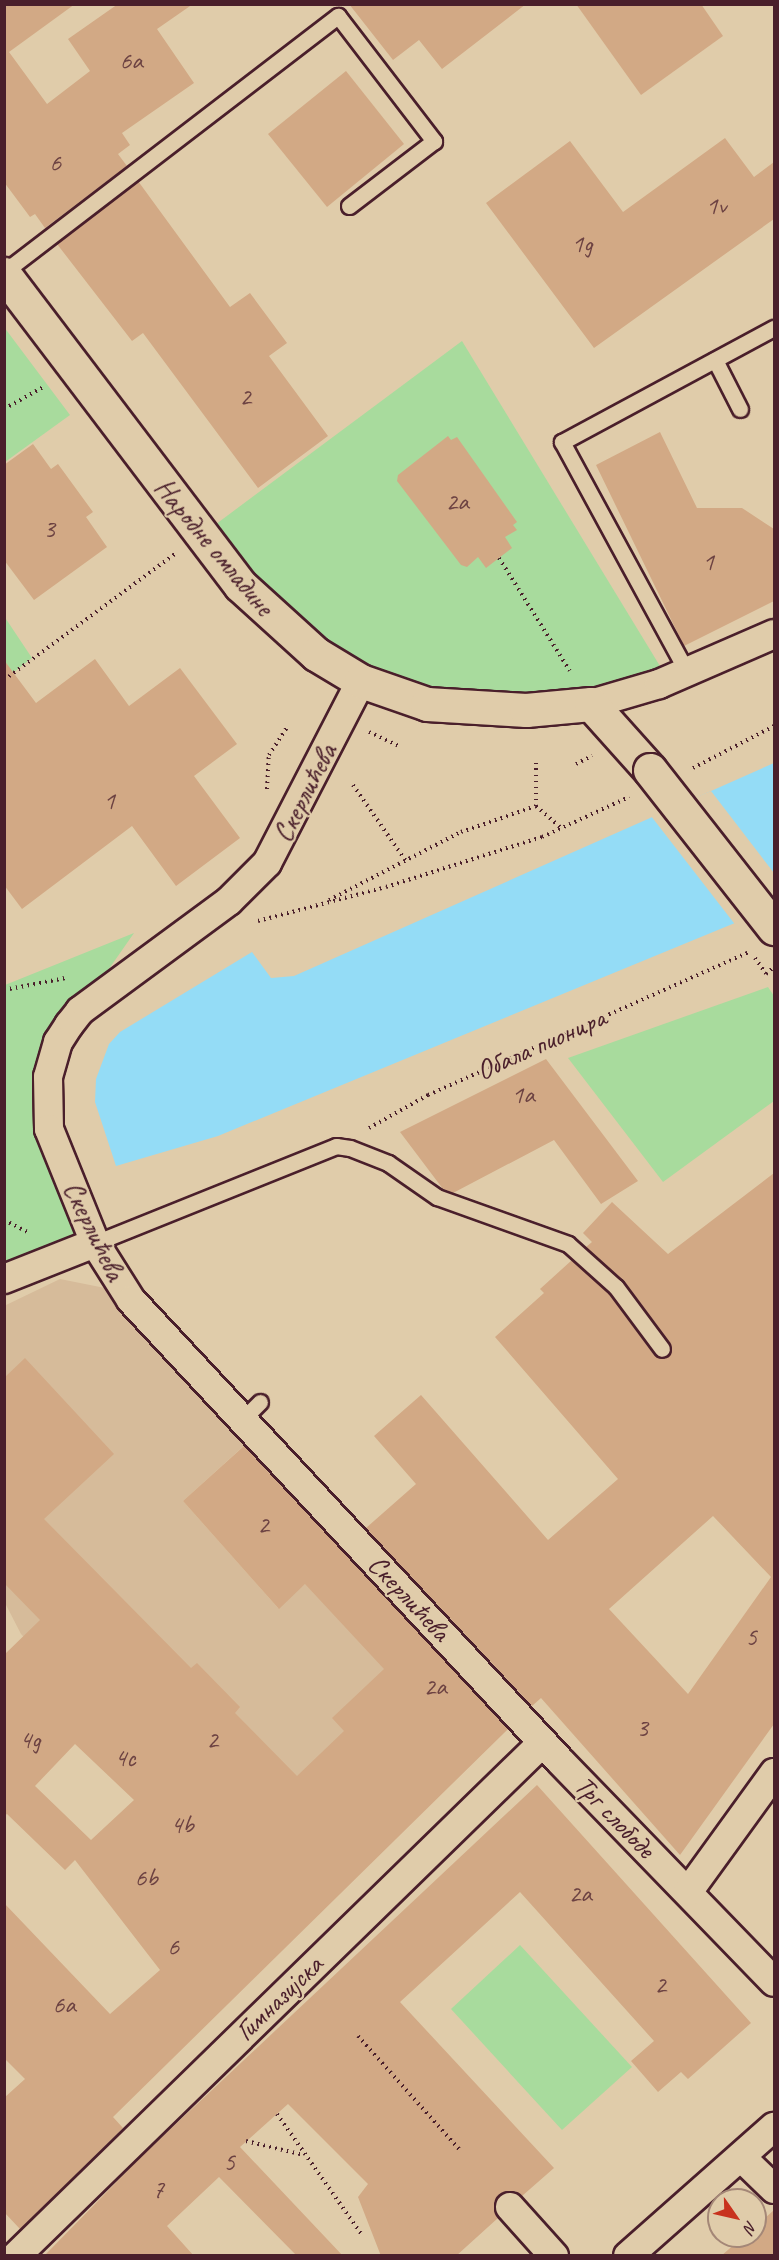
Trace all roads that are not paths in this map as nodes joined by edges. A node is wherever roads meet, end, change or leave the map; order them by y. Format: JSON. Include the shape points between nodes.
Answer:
{"nodes":[{"id":1,"x":349,"y":206,"type":"dead end"},
{"id":2,"x":4,"y":273,"type":"edge"},
{"id":3,"x":774,"y":328,"type":"edge"},
{"id":4,"x":715,"y":360,"type":"junction"},
{"id":5,"x":740,"y":409,"type":"dead end"},
{"id":6,"x":774,"y":634,"type":"edge"},
{"id":7,"x":687,"y":672,"type":"junction"},
{"id":8,"x":361,"y":681,"type":"junction"},
{"id":9,"x":591,"y":704,"type":"junction"},
{"id":10,"x":774,"y":928,"type":"edge"},
{"id":11,"x":95,"y":1243,"type":"junction"},
{"id":12,"x":4,"y":1279,"type":"edge"},
{"id":13,"x":662,"y":1349,"type":"dead end"},
{"id":14,"x":543,"y":1742,"type":"junction"},
{"id":15,"x":774,"y":1773,"type":"edge"},
{"id":16,"x":688,"y":1892,"type":"junction"},
{"id":17,"x":774,"y":1982,"type":"edge"},
{"id":18,"x":774,"y":2127,"type":"edge"},
{"id":19,"x":741,"y":2157,"type":"junction"},
{"id":20,"x":774,"y":2189,"type":"edge"},
{"id":21,"x":510,"y":2207,"type":"dead end"},
{"id":22,"x":16,"y":2256,"type":"edge"},
{"id":23,"x":554,"y":2256,"type":"edge"},
{"id":24,"x":628,"y":2256,"type":"edge"}],
"edges":[{"from":1,"to":2,"type":"lane","via":[[434,141],[338,16]]},
{"from":2,"to":8,"type":"street","name":"Народне омладине","via":[[200,536],[280,625]]},
{"from":3,"to":4,"type":"lane"},
{"from":4,"to":5,"type":"lane"},
{"from":4,"to":7,"type":"lane","via":[[562,442]]},
{"from":6,"to":7,"type":"street"},
{"from":7,"to":9,"type":"street"},
{"from":8,"to":9,"type":"street","name":"Народне омладине","via":[[427,704],[463,709]]},
{"from":8,"to":11,"type":"street","name":"Скерлићева","via":[[267,862],[229,901],[80,1011],[58,1042],[45,1095],[49,1129]]},
{"from":9,"to":10,"type":"street","bridge":true,"via":[[658,778]]},
{"from":11,"to":12,"type":"street"},
{"from":11,"to":13,"type":"lane","via":[[336,1146],[388,1163],[437,1197],[568,1244],[616,1287]]},
{"from":11,"to":14,"type":"street","name":"Скерлићева","via":[[131,1300],[245,1417]]},
{"from":14,"to":16,"type":"street","name":"Трг слободе"},
{"from":14,"to":22,"type":"street","name":"Гимназијска"},
{"from":15,"to":16,"type":"street"},
{"from":16,"to":17,"type":"street","name":"Трг слободе"},
{"from":18,"to":19,"type":"street"},
{"from":19,"to":20,"type":"street"},
{"from":19,"to":24,"type":"street"},
{"from":21,"to":23,"type":"street"}]}
